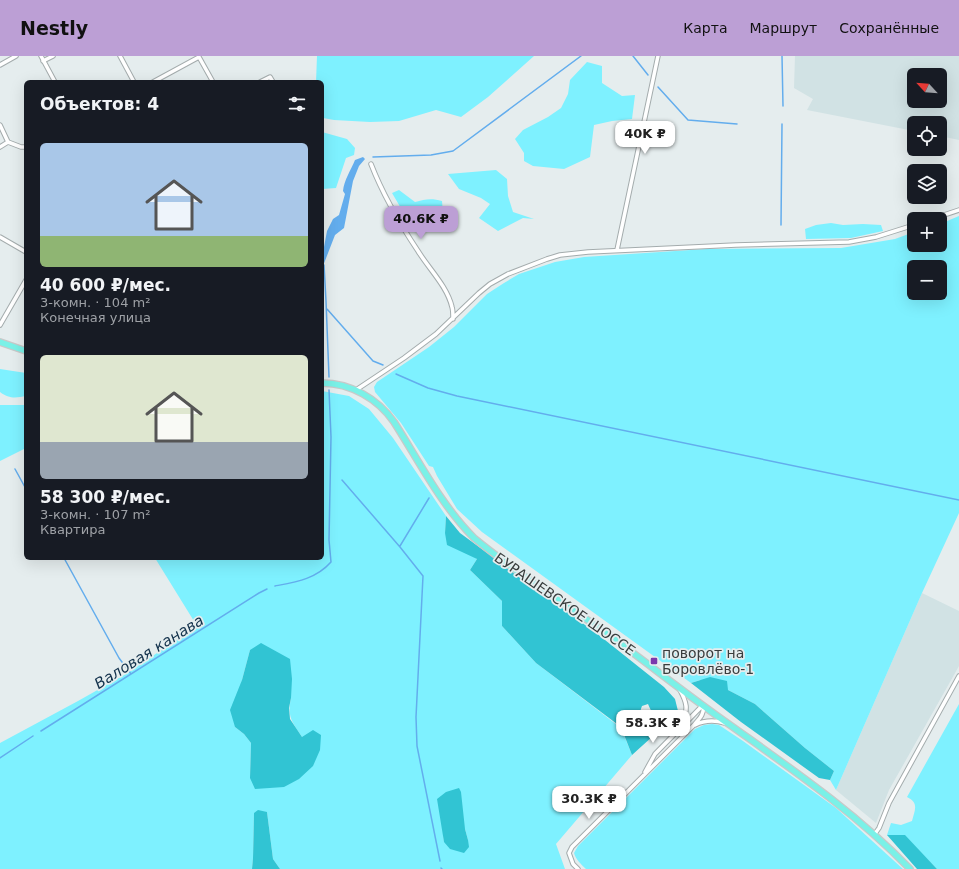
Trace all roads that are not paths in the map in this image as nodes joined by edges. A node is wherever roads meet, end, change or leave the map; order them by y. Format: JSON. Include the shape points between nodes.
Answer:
{"nodes":[{"id":1,"x":16,"y":56,"type":"edge"},
{"id":2,"x":41,"y":56,"type":"edge"},
{"id":3,"x":53,"y":56,"type":"edge"},
{"id":4,"x":120,"y":56,"type":"edge"},
{"id":5,"x":658,"y":56,"type":"edge"},
{"id":6,"x":199,"y":57,"type":"edge"},
{"id":7,"x":43,"y":61,"type":"junction"},
{"id":8,"x":0,"y":65,"type":"edge"},
{"id":9,"x":54,"y":80,"type":"edge"},
{"id":10,"x":133,"y":80,"type":"edge"},
{"id":11,"x":157,"y":80,"type":"edge"},
{"id":12,"x":212,"y":80,"type":"edge"},
{"id":13,"x":0,"y":125,"type":"edge"},
{"id":14,"x":8,"y":142,"type":"junction"},
{"id":15,"x":0,"y":147,"type":"edge"},
{"id":16,"x":24,"y":148,"type":"edge"},
{"id":17,"x":371,"y":164,"type":"dead end"},
{"id":18,"x":959,"y":210,"type":"edge"},
{"id":19,"x":947,"y":214,"type":"edge"},
{"id":20,"x":907,"y":227,"type":"edge"},
{"id":21,"x":0,"y":237,"type":"edge"},
{"id":22,"x":617,"y":250,"type":"junction"},
{"id":23,"x":24,"y":251,"type":"edge"},
{"id":24,"x":24,"y":283,"type":"edge"},
{"id":25,"x":453,"y":319,"type":"junction"},
{"id":26,"x":0,"y":324,"type":"edge"},
{"id":27,"x":0,"y":342,"type":"edge"},
{"id":28,"x":24,"y":350,"type":"edge"},
{"id":29,"x":324,"y":383,"type":"edge"},
{"id":30,"x":356,"y":390,"type":"junction"},
{"id":31,"x":959,"y":676,"type":"edge"},
{"id":32,"x":678,"y":687,"type":"junction"},
{"id":33,"x":703,"y":705,"type":"junction"},
{"id":34,"x":729,"y":724,"type":"junction"},
{"id":35,"x":694,"y":725,"type":"junction"},
{"id":36,"x":682,"y":726,"type":"junction"},
{"id":37,"x":643,"y":776,"type":"junction"},
{"id":38,"x":874,"y":835,"type":"junction"},
{"id":39,"x":578,"y":869,"type":"edge"},
{"id":40,"x":910,"y":869,"type":"edge"}],
"edges":[{"from":1,"to":8,"type":"street"},
{"from":2,"to":7,"type":"street"},
{"from":3,"to":7,"type":"street"},
{"from":4,"to":10,"type":"street"},
{"from":5,"to":22,"type":"street"},
{"from":6,"to":11,"type":"street"},
{"from":6,"to":12,"type":"street"},
{"from":7,"to":9,"type":"street"},
{"from":13,"to":14,"type":"street"},
{"from":14,"to":15,"type":"street"},
{"from":14,"to":16,"type":"street"},
{"from":17,"to":25,"type":"street","via":[[393,210],[446,293],[452,307]]},
{"from":18,"to":19,"type":"street"},
{"from":20,"to":22,"type":"street","via":[[849,242]]},
{"from":21,"to":23,"type":"street"},
{"from":22,"to":25,"type":"street","via":[[560,255],[524,267],[490,284]]},
{"from":24,"to":26,"type":"street"},
{"from":25,"to":30,"type":"street","via":[[404,358]]},
{"from":27,"to":28,"type":"main road"},
{"from":29,"to":30,"type":"main road","name":"БУРАШЕВСКОЕ ШОССЕ"},
{"from":30,"to":32,"type":"main road","name":"БУРАШЕВСКОЕ ШОССЕ","via":[[374,401],[390,416],[447,507],[474,538]]},
{"from":31,"to":38,"type":"street"},
{"from":32,"to":33,"type":"main road","name":"БУРАШЕВСКОЕ ШОССЕ"},
{"from":32,"to":36,"type":"street","via":[[687,706]]},
{"from":33,"to":34,"type":"main road","name":"БУРАШЕВСКОЕ ШОССЕ"},
{"from":33,"to":35,"type":"street","via":[[702,716]]},
{"from":33,"to":36,"type":"street"},
{"from":34,"to":35,"type":"street","via":[[712,721]]},
{"from":34,"to":38,"type":"main road","name":"БУРАШЕВСКОЕ ШОССЕ","via":[[818,788]]},
{"from":35,"to":37,"type":"street"},
{"from":36,"to":37,"type":"street","via":[[655,754]]},
{"from":37,"to":39,"type":"street","via":[[572,848],[570,859]]},
{"from":38,"to":40,"type":"main road","name":"БУРАШЕВСКОЕ ШОССЕ"}]}
